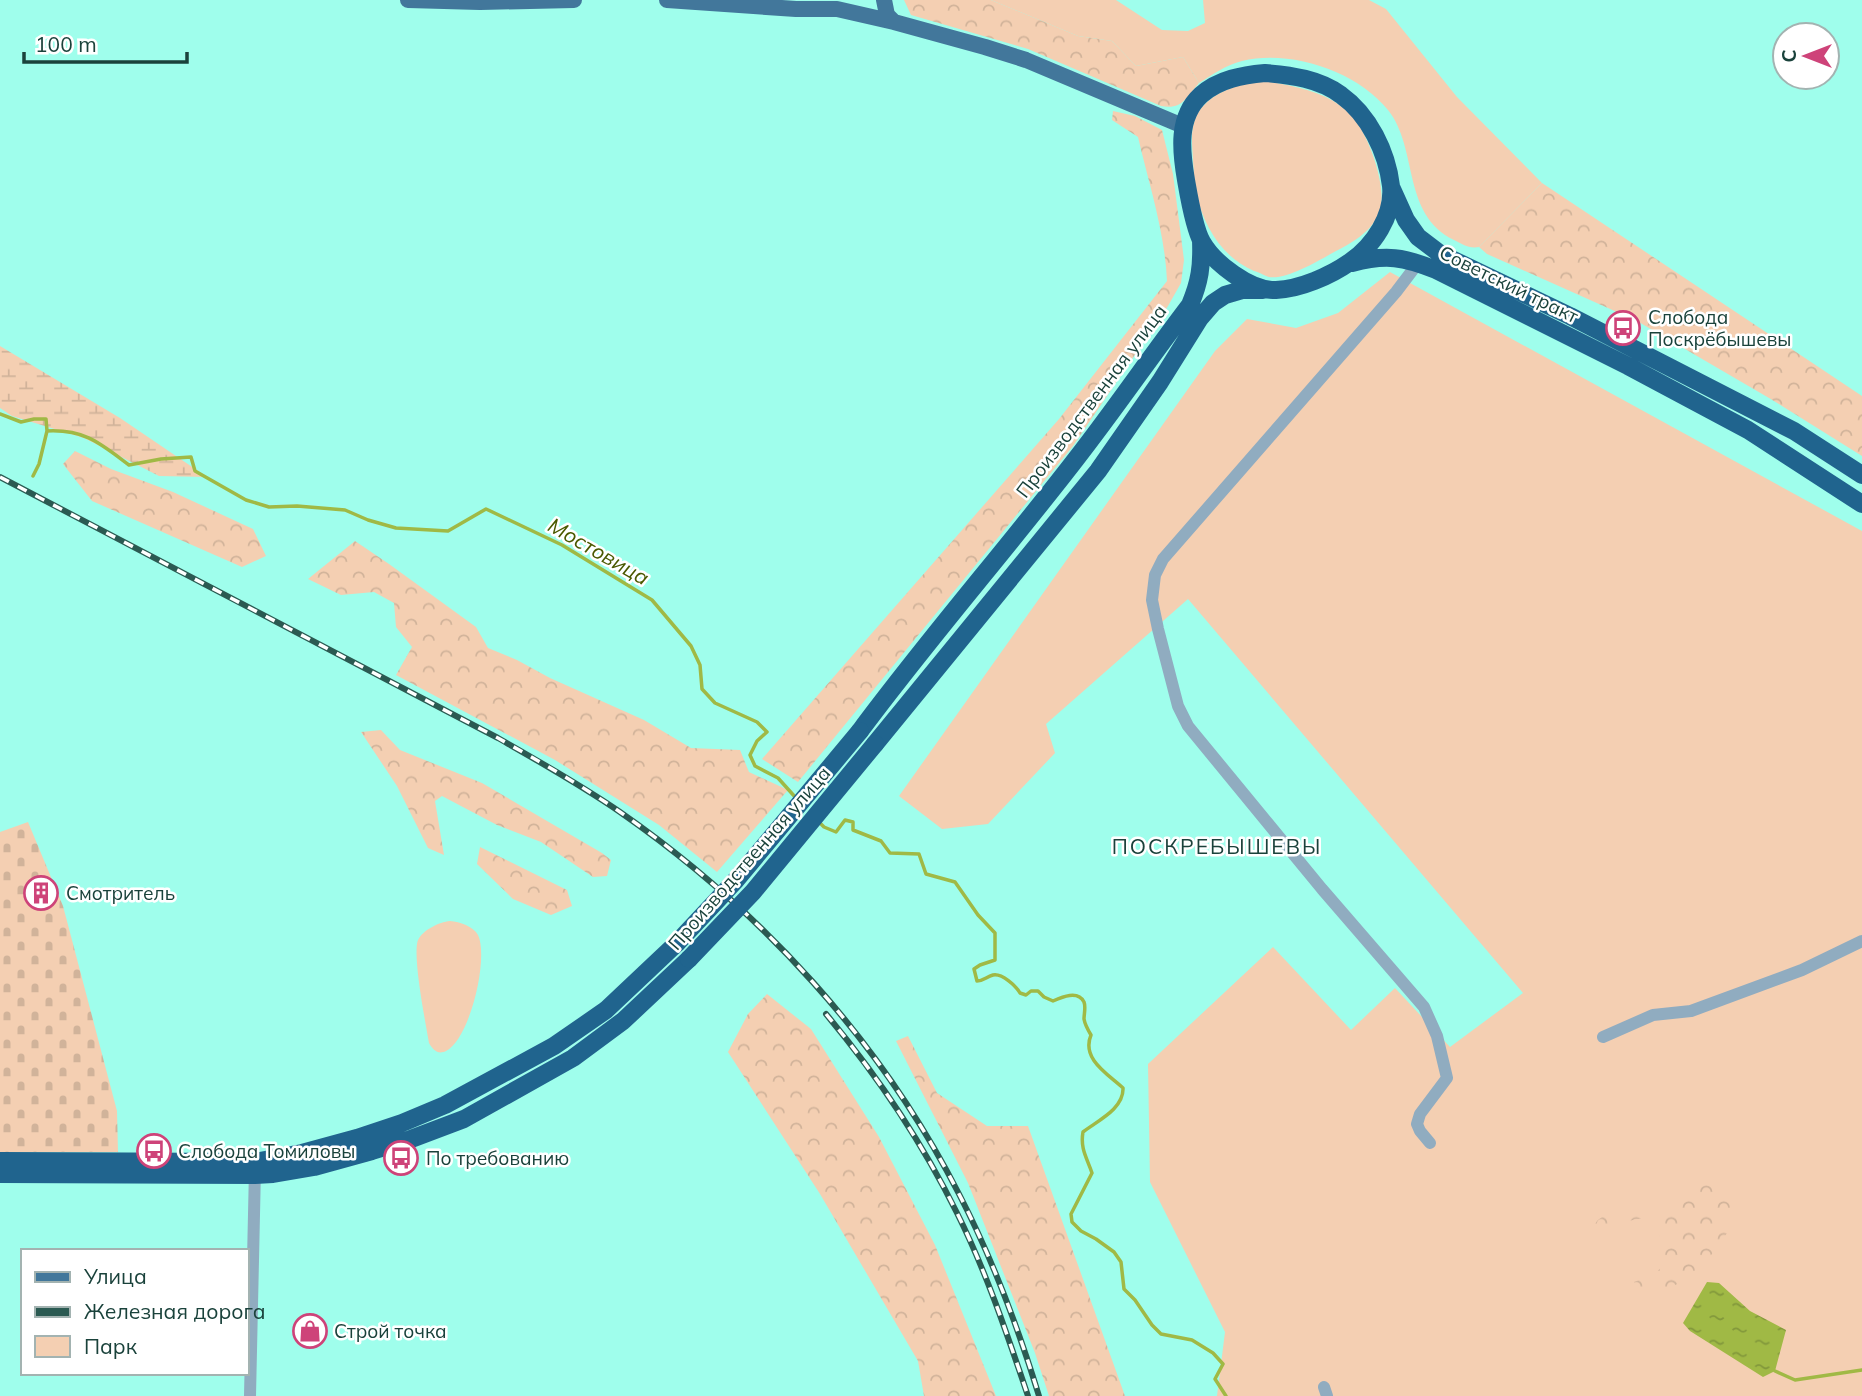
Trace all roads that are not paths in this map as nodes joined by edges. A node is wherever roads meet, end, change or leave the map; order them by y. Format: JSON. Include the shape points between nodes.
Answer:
{"nodes":[{"id":1,"x":408,"y":0,"type":"edge"},
{"id":2,"x":573,"y":0,"type":"edge"},
{"id":3,"x":667,"y":0,"type":"edge"},
{"id":4,"x":859,"y":0,"type":"edge"},
{"id":5,"x":884,"y":0,"type":"edge"},
{"id":6,"x":837,"y":9,"type":"junction"},
{"id":7,"x":894,"y":22,"type":"junction"},
{"id":8,"x":1184,"y":126,"type":"junction"},
{"id":9,"x":1391,"y":187,"type":"junction"},
{"id":10,"x":1201,"y":240,"type":"junction"},
{"id":11,"x":1418,"y":263,"type":"junction"},
{"id":12,"x":1348,"y":264,"type":"junction"},
{"id":13,"x":1266,"y":289,"type":"junction"},
{"id":14,"x":1862,"y":475,"type":"edge"},
{"id":15,"x":1862,"y":504,"type":"edge"},
{"id":16,"x":1862,"y":941,"type":"edge"},
{"id":17,"x":1603,"y":1037,"type":"dead end"},
{"id":18,"x":1430,"y":1143,"type":"dead end"},
{"id":19,"x":0,"y":1161,"type":"edge"},
{"id":20,"x":255,"y":1168,"type":"junction"},
{"id":21,"x":0,"y":1174,"type":"edge"},
{"id":22,"x":250,"y":1396,"type":"edge"}],
"edges":[{"from":1,"to":2,"type":"main road"},
{"from":3,"to":6,"type":"main road"},
{"from":4,"to":6,"type":"main road"},
{"from":5,"to":7,"type":"main road"},
{"from":6,"to":7,"type":"main road"},
{"from":7,"to":8,"type":"main road","via":[[1026,60]]},
{"from":8,"to":9,"type":"highway","via":[[1201,96],[1220,83],[1265,73],[1314,82],[1339,93],[1357,109],[1373,131]]},
{"from":8,"to":10,"type":"highway","via":[[1183,163]]},
{"from":9,"to":12,"type":"highway","via":[[1378,234]]},
{"from":9,"to":14,"type":"highway","name":"Советский тракт","via":[[1418,237],[1439,253],[1794,431]]},
{"from":10,"to":13,"type":"highway","via":[[1236,276]]},
{"from":10,"to":20,"type":"highway","name":"Производственная улица","bridge":true,"via":[[1199,285],[1190,305],[1077,457],[860,731],[677,943],[606,1010],[554,1046],[445,1105],[402,1123]]},
{"from":11,"to":12,"type":"highway","name":"Советский тракт","via":[[1373,258]]},
{"from":11,"to":15,"type":"highway","name":"Советский тракт","via":[[1748,430]]},
{"from":11,"to":18,"type":"street","via":[[1163,559],[1152,584],[1152,600],[1178,706],[1188,726],[1424,1007],[1447,1078],[1417,1124]]},
{"from":12,"to":13,"type":"highway","via":[[1292,288]]},
{"from":13,"to":20,"type":"highway","name":"Производственная улица","bridge":true,"via":[[1241,290],[1213,303],[1098,471],[875,744],[753,892],[623,1021],[573,1058],[464,1119],[314,1167],[273,1174]]},
{"from":16,"to":17,"type":"street","via":[[1802,971],[1691,1011],[1653,1015]]},
{"from":19,"to":20,"type":"highway","name":"Производственная улица"},
{"from":20,"to":21,"type":"highway","name":"Производственная улица"},
{"from":20,"to":22,"type":"street"}]}
